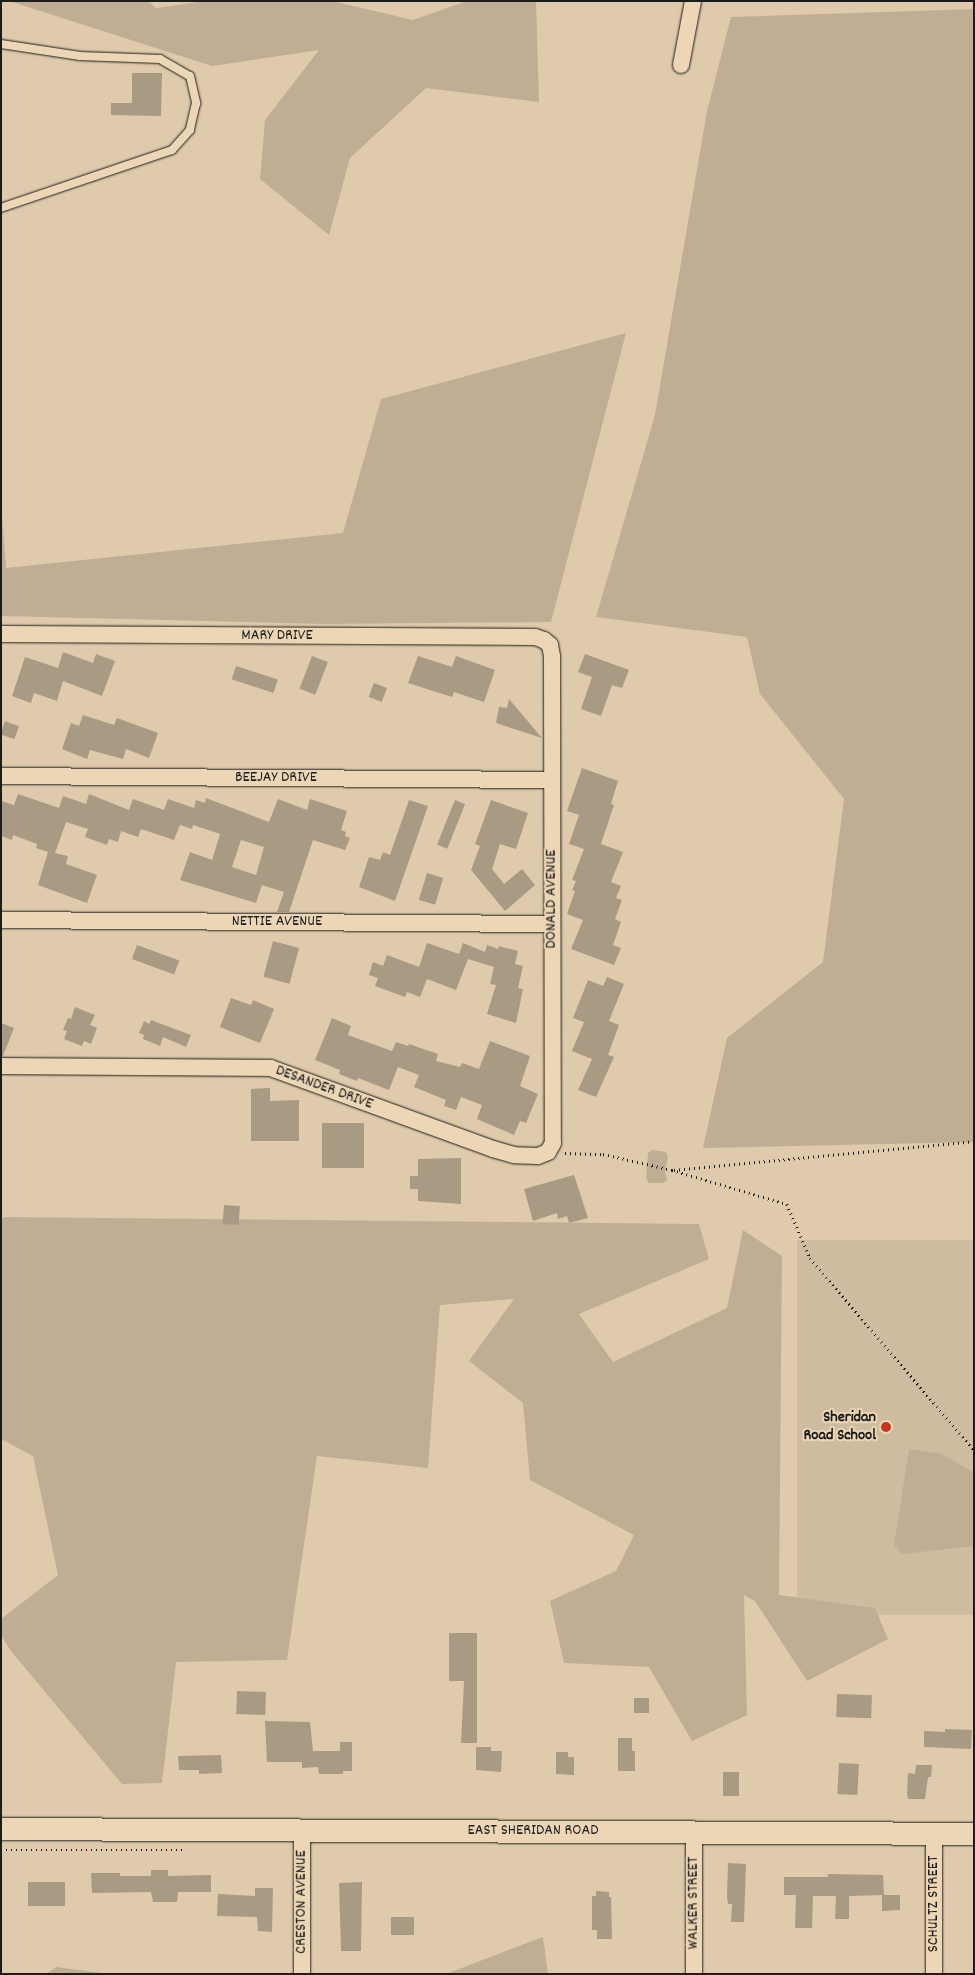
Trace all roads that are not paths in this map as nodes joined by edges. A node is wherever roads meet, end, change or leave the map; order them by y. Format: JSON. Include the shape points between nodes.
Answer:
{"nodes":[{"id":1,"x":692,"y":1,"type":"edge"},
{"id":2,"x":1,"y":44,"type":"edge"},
{"id":3,"x":681,"y":65,"type":"dead end"},
{"id":4,"x":1,"y":208,"type":"edge"},
{"id":5,"x":1,"y":634,"type":"edge"},
{"id":6,"x":550,"y":645,"type":"joint"},
{"id":7,"x":1,"y":776,"type":"edge"},
{"id":8,"x":551,"y":780,"type":"junction"},
{"id":9,"x":1,"y":920,"type":"edge"},
{"id":10,"x":552,"y":924,"type":"junction"},
{"id":11,"x":1,"y":1066,"type":"edge"},
{"id":12,"x":548,"y":1152,"type":"joint"},
{"id":13,"x":1,"y":1829,"type":"edge"},
{"id":14,"x":302,"y":1830,"type":"junction"},
{"id":15,"x":694,"y":1832,"type":"junction"},
{"id":16,"x":934,"y":1834,"type":"junction"},
{"id":17,"x":974,"y":1834,"type":"edge"},
{"id":18,"x":302,"y":1974,"type":"edge"},
{"id":19,"x":694,"y":1974,"type":"edge"},
{"id":20,"x":934,"y":1974,"type":"edge"}],
"edges":[{"from":1,"to":3,"type":"street"},
{"from":2,"to":4,"type":"lane","via":[[80,56],[160,59],[190,76],[196,103],[190,130],[172,150]]},
{"from":5,"to":6,"type":"street","name":"MARY DRIVE","via":[[535,637]]},
{"from":6,"to":8,"type":"street","name":"DONALD AVENUE"},
{"from":7,"to":8,"type":"street","name":"BEEJAY DRIVE"},
{"from":8,"to":10,"type":"street","name":"DONALD AVENUE"},
{"from":9,"to":10,"type":"street","name":"NETTIE AVENUE"},
{"from":10,"to":12,"type":"street","name":"DONALD AVENUE","via":[[553,1143]]},
{"from":11,"to":12,"type":"street","name":"DESANDER DRIVE","via":[[271,1068],[493,1149],[522,1156]]},
{"from":13,"to":14,"type":"street","name":"EAST SHERIDAN ROAD"},
{"from":14,"to":15,"type":"street","name":"EAST SHERIDAN ROAD"},
{"from":14,"to":18,"type":"street","name":"CRESTON AVENUE"},
{"from":15,"to":16,"type":"street","name":"EAST SHERIDAN ROAD"},
{"from":15,"to":19,"type":"street","name":"WALKER STREET"},
{"from":16,"to":17,"type":"street","name":"EAST SHERIDAN ROAD"},
{"from":16,"to":20,"type":"street","name":"SCHULTZ STREET"}]}
